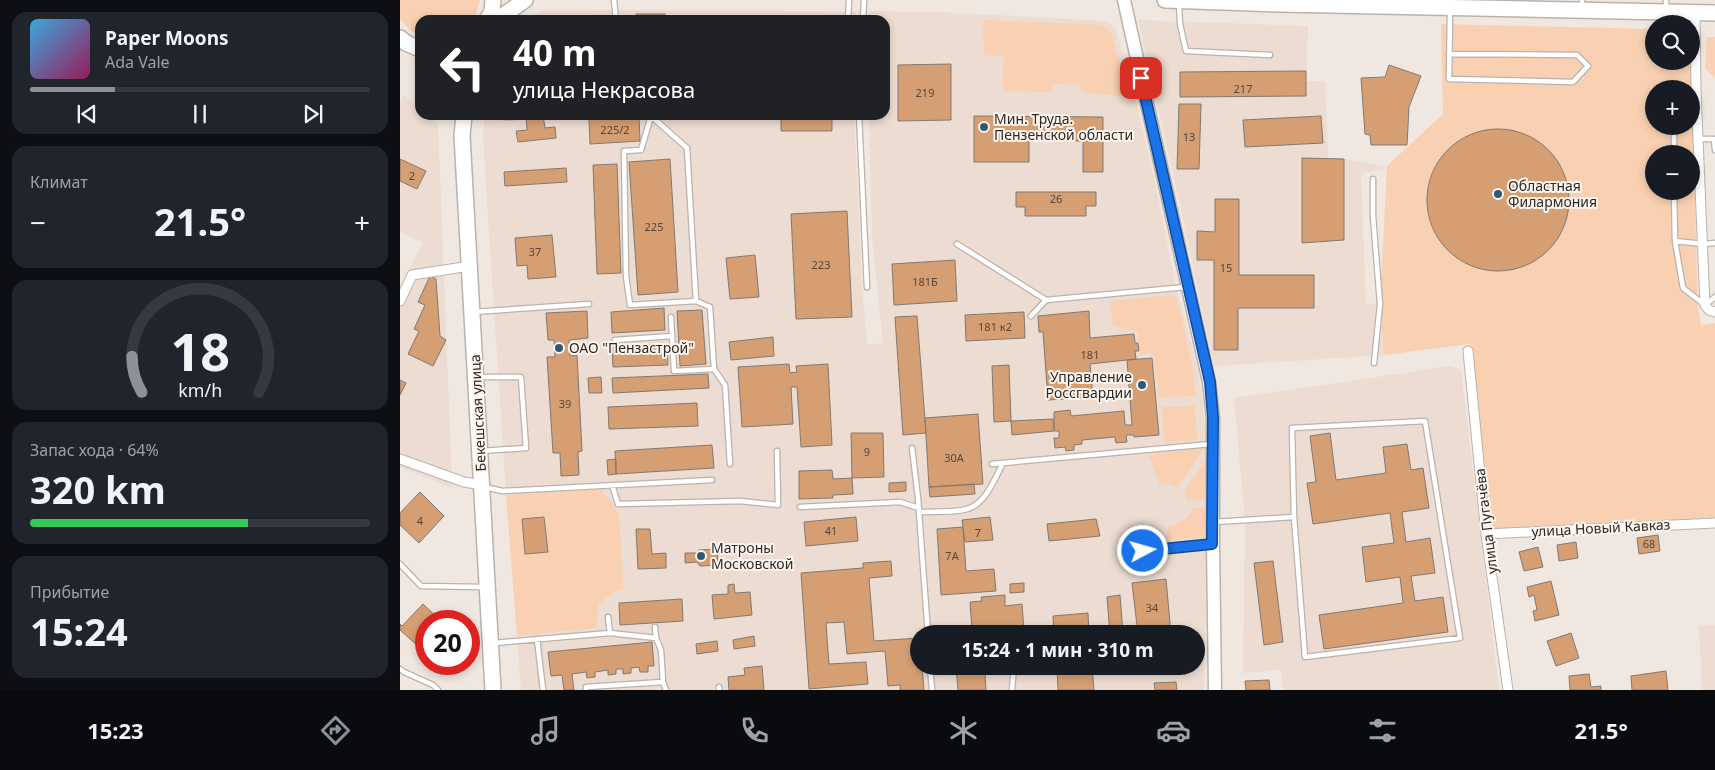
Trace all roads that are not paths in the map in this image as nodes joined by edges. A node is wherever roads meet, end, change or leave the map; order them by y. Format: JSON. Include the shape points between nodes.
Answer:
{"nodes":[{"id":1,"x":493,"y":0,"type":"edge"},
{"id":2,"x":525,"y":0,"type":"edge"},
{"id":3,"x":614,"y":0,"type":"edge"},
{"id":4,"x":849,"y":0,"type":"edge"},
{"id":5,"x":864,"y":0,"type":"edge"},
{"id":6,"x":1124,"y":0,"type":"edge"},
{"id":7,"x":1165,"y":0,"type":"edge"},
{"id":8,"x":1179,"y":0,"type":"edge"},
{"id":9,"x":1244,"y":1,"type":"edge"},
{"id":10,"x":1505,"y":4,"type":"edge"},
{"id":11,"x":1582,"y":5,"type":"edge"},
{"id":12,"x":1666,"y":6,"type":"edge"},
{"id":13,"x":1450,"y":7,"type":"junction"},
{"id":14,"x":1695,"y":12,"type":"junction"},
{"id":15,"x":1715,"y":13,"type":"edge"},
{"id":16,"x":490,"y":15,"type":"edge"},
{"id":17,"x":504,"y":15,"type":"edge"},
{"id":18,"x":616,"y":15,"type":"edge"},
{"id":19,"x":848,"y":15,"type":"edge"},
{"id":20,"x":863,"y":15,"type":"edge"},
{"id":21,"x":400,"y":38,"type":"edge"},
{"id":22,"x":415,"y":47,"type":"edge"},
{"id":23,"x":1449,"y":54,"type":"junction"},
{"id":24,"x":1270,"y":56,"type":"dead end"},
{"id":25,"x":1694,"y":80,"type":"edge"},
{"id":26,"x":454,"y":120,"type":"edge"},
{"id":27,"x":464,"y":120,"type":"edge"},
{"id":28,"x":650,"y":120,"type":"edge"},
{"id":29,"x":656,"y":120,"type":"edge"},
{"id":30,"x":859,"y":120,"type":"edge"},
{"id":31,"x":1698,"y":135,"type":"edge"},
{"id":32,"x":462,"y":136,"type":"junction"},
{"id":33,"x":1698,"y":139,"type":"junction"},
{"id":34,"x":1715,"y":150,"type":"edge"},
{"id":35,"x":1373,"y":179,"type":"dead end"},
{"id":36,"x":1674,"y":200,"type":"edge"},
{"id":37,"x":1675,"y":241,"type":"junction"},
{"id":38,"x":1715,"y":242,"type":"edge"},
{"id":39,"x":957,"y":244,"type":"dead end"},
{"id":40,"x":1703,"y":244,"type":"junction"},
{"id":41,"x":470,"y":266,"type":"junction"},
{"id":42,"x":1188,"y":287,"type":"junction"},
{"id":43,"x":867,"y":288,"type":"dead end"},
{"id":44,"x":1715,"y":297,"type":"edge"},
{"id":45,"x":1046,"y":300,"type":"junction"},
{"id":46,"x":400,"y":301,"type":"edge"},
{"id":47,"x":696,"y":301,"type":"junction"},
{"id":48,"x":589,"y":304,"type":"dead end"},
{"id":49,"x":1710,"y":309,"type":"edge"},
{"id":50,"x":472,"y":312,"type":"junction"},
{"id":51,"x":1031,"y":316,"type":"dead end"},
{"id":52,"x":671,"y":317,"type":"dead end"},
{"id":53,"x":672,"y":336,"type":"junction"},
{"id":54,"x":615,"y":340,"type":"dead end"},
{"id":55,"x":1468,"y":351,"type":"dead end"},
{"id":56,"x":1374,"y":363,"type":"dead end"},
{"id":57,"x":714,"y":369,"type":"junction"},
{"id":58,"x":476,"y":376,"type":"junction"},
{"id":59,"x":1213,"y":444,"type":"junction"},
{"id":60,"x":912,"y":448,"type":"dead end"},
{"id":61,"x":480,"y":451,"type":"junction"},
{"id":62,"x":777,"y":451,"type":"dead end"},
{"id":63,"x":400,"y":459,"type":"edge"},
{"id":64,"x":1002,"y":463,"type":"junction"},
{"id":65,"x":730,"y":464,"type":"dead end"},
{"id":66,"x":992,"y":464,"type":"dead end"},
{"id":67,"x":712,"y":480,"type":"dead end"},
{"id":68,"x":482,"y":485,"type":"junction"},
{"id":69,"x":612,"y":485,"type":"junction"},
{"id":70,"x":800,"y":507,"type":"dead end"},
{"id":71,"x":919,"y":510,"type":"junction"},
{"id":72,"x":1294,"y":517,"type":"junction"},
{"id":73,"x":1213,"y":522,"type":"junction"},
{"id":74,"x":1715,"y":523,"type":"edge"},
{"id":75,"x":1486,"y":534,"type":"junction"},
{"id":76,"x":1212,"y":544,"type":"junction"},
{"id":77,"x":1143,"y":551,"type":"dead end"},
{"id":78,"x":400,"y":564,"type":"edge"},
{"id":79,"x":487,"y":587,"type":"junction"},
{"id":80,"x":608,"y":617,"type":"dead end"},
{"id":81,"x":927,"y":625,"type":"edge"},
{"id":82,"x":655,"y":627,"type":"dead end"},
{"id":83,"x":610,"y":633,"type":"junction"},
{"id":84,"x":656,"y":638,"type":"junction"},
{"id":85,"x":537,"y":640,"type":"junction"},
{"id":86,"x":490,"y":644,"type":"junction"},
{"id":87,"x":400,"y":669,"type":"edge"},
{"id":88,"x":931,"y":675,"type":"edge"},
{"id":89,"x":1013,"y":675,"type":"edge"},
{"id":90,"x":663,"y":682,"type":"junction"},
{"id":91,"x":438,"y":690,"type":"edge"},
{"id":92,"x":493,"y":690,"type":"edge"},
{"id":93,"x":543,"y":690,"type":"edge"},
{"id":94,"x":586,"y":690,"type":"edge"},
{"id":95,"x":666,"y":690,"type":"edge"},
{"id":96,"x":932,"y":690,"type":"edge"},
{"id":97,"x":1012,"y":690,"type":"edge"},
{"id":98,"x":1215,"y":690,"type":"edge"},
{"id":99,"x":1508,"y":690,"type":"edge"}],
"edges":[{"from":1,"to":16,"type":"main road"},
{"from":2,"to":17,"type":"main road"},
{"from":3,"to":18,"type":"lane"},
{"from":4,"to":19,"type":"lane"},
{"from":5,"to":20,"type":"lane"},
{"from":6,"to":42,"type":"main road"},
{"from":7,"to":8,"type":"main road"},
{"from":8,"to":9,"type":"main road"},
{"from":8,"to":24,"type":"lane","via":[[1186,51]]},
{"from":9,"to":13,"type":"main road"},
{"from":10,"to":11,"type":"main road"},
{"from":10,"to":13,"type":"main road"},
{"from":11,"to":12,"type":"main road"},
{"from":12,"to":14,"type":"main road"},
{"from":13,"to":23,"type":"lane"},
{"from":14,"to":15,"type":"main road"},
{"from":14,"to":25,"type":"street"},
{"from":21,"to":22,"type":"main road"},
{"from":23,"to":23,"type":"lane","via":[[1449,79],[1573,82],[1588,66],[1577,55]]},
{"from":26,"to":32,"type":"main road","name":"Бекешская улица"},
{"from":27,"to":32,"type":"main road","name":"Бекешская улица"},
{"from":28,"to":47,"type":"lane","via":[[641,150],[624,151],[626,276],[630,305]]},
{"from":29,"to":47,"type":"lane","via":[[687,148]]},
{"from":30,"to":43,"type":"lane"},
{"from":31,"to":33,"type":"street"},
{"from":32,"to":41,"type":"main road","name":"Бекешская улица"},
{"from":33,"to":34,"type":"lane","via":[[1714,139]]},
{"from":33,"to":40,"type":"street"},
{"from":35,"to":56,"type":"lane","via":[[1380,304]]},
{"from":36,"to":37,"type":"lane"},
{"from":37,"to":40,"type":"lane"},
{"from":37,"to":49,"type":"lane","via":[[1683,288]]},
{"from":38,"to":40,"type":"lane"},
{"from":39,"to":45,"type":"lane"},
{"from":40,"to":49,"type":"street"},
{"from":41,"to":46,"type":"street","via":[[412,275]]},
{"from":41,"to":50,"type":"main road","name":"Бекешская улица"},
{"from":42,"to":45,"type":"lane"},
{"from":42,"to":59,"type":"main road","via":[[1210,382]]},
{"from":44,"to":49,"type":"lane"},
{"from":45,"to":51,"type":"lane"},
{"from":47,"to":57,"type":"lane","via":[[710,307]]},
{"from":48,"to":50,"type":"lane"},
{"from":50,"to":58,"type":"main road","name":"Бекешская улица"},
{"from":52,"to":53,"type":"lane"},
{"from":53,"to":54,"type":"lane"},
{"from":53,"to":57,"type":"lane","via":[[674,371]]},
{"from":55,"to":75,"type":"street","name":"улица Пугачёва"},
{"from":57,"to":65,"type":"lane","via":[[724,385]]},
{"from":58,"to":61,"type":"main road","name":"Бекешская улица"},
{"from":58,"to":61,"type":"lane","via":[[521,376],[526,448]]},
{"from":59,"to":64,"type":"lane"},
{"from":59,"to":73,"type":"main road"},
{"from":60,"to":71,"type":"lane"},
{"from":61,"to":68,"type":"main road","name":"Бекешская улица"},
{"from":62,"to":69,"type":"lane","via":[[778,505],[740,501],[618,504]]},
{"from":63,"to":68,"type":"street","via":[[464,482]]},
{"from":64,"to":66,"type":"lane"},
{"from":64,"to":71,"type":"lane","via":[[978,504],[967,510]]},
{"from":67,"to":69,"type":"lane"},
{"from":68,"to":69,"type":"lane","via":[[502,491]]},
{"from":68,"to":79,"type":"main road","name":"Бекешская улица"},
{"from":70,"to":71,"type":"lane","via":[[900,502]]},
{"from":71,"to":81,"type":"lane"},
{"from":72,"to":72,"type":"lane","via":[[1292,428],[1425,421],[1460,638],[1305,657]]},
{"from":72,"to":73,"type":"lane"},
{"from":73,"to":76,"type":"main road"},
{"from":74,"to":75,"type":"street","name":"улица Новый Кавказ"},
{"from":75,"to":99,"type":"street","name":"улица Пугачёва"},
{"from":76,"to":77,"type":"lane"},
{"from":76,"to":98,"type":"main road"},
{"from":78,"to":79,"type":"lane","via":[[422,586]]},
{"from":79,"to":86,"type":"main road","name":"Бекешская улица"},
{"from":80,"to":83,"type":"lane"},
{"from":82,"to":84,"type":"lane"},
{"from":83,"to":84,"type":"lane"},
{"from":83,"to":85,"type":"lane"},
{"from":84,"to":90,"type":"lane","via":[[662,650]]},
{"from":85,"to":86,"type":"lane"},
{"from":85,"to":93,"type":"lane"},
{"from":86,"to":92,"type":"main road","name":"Бекешская улица"},
{"from":87,"to":91,"type":"lane"},
{"from":88,"to":96,"type":"lane"},
{"from":89,"to":97,"type":"lane"},
{"from":90,"to":94,"type":"lane","via":[[586,687]]},
{"from":90,"to":95,"type":"lane"}]}
